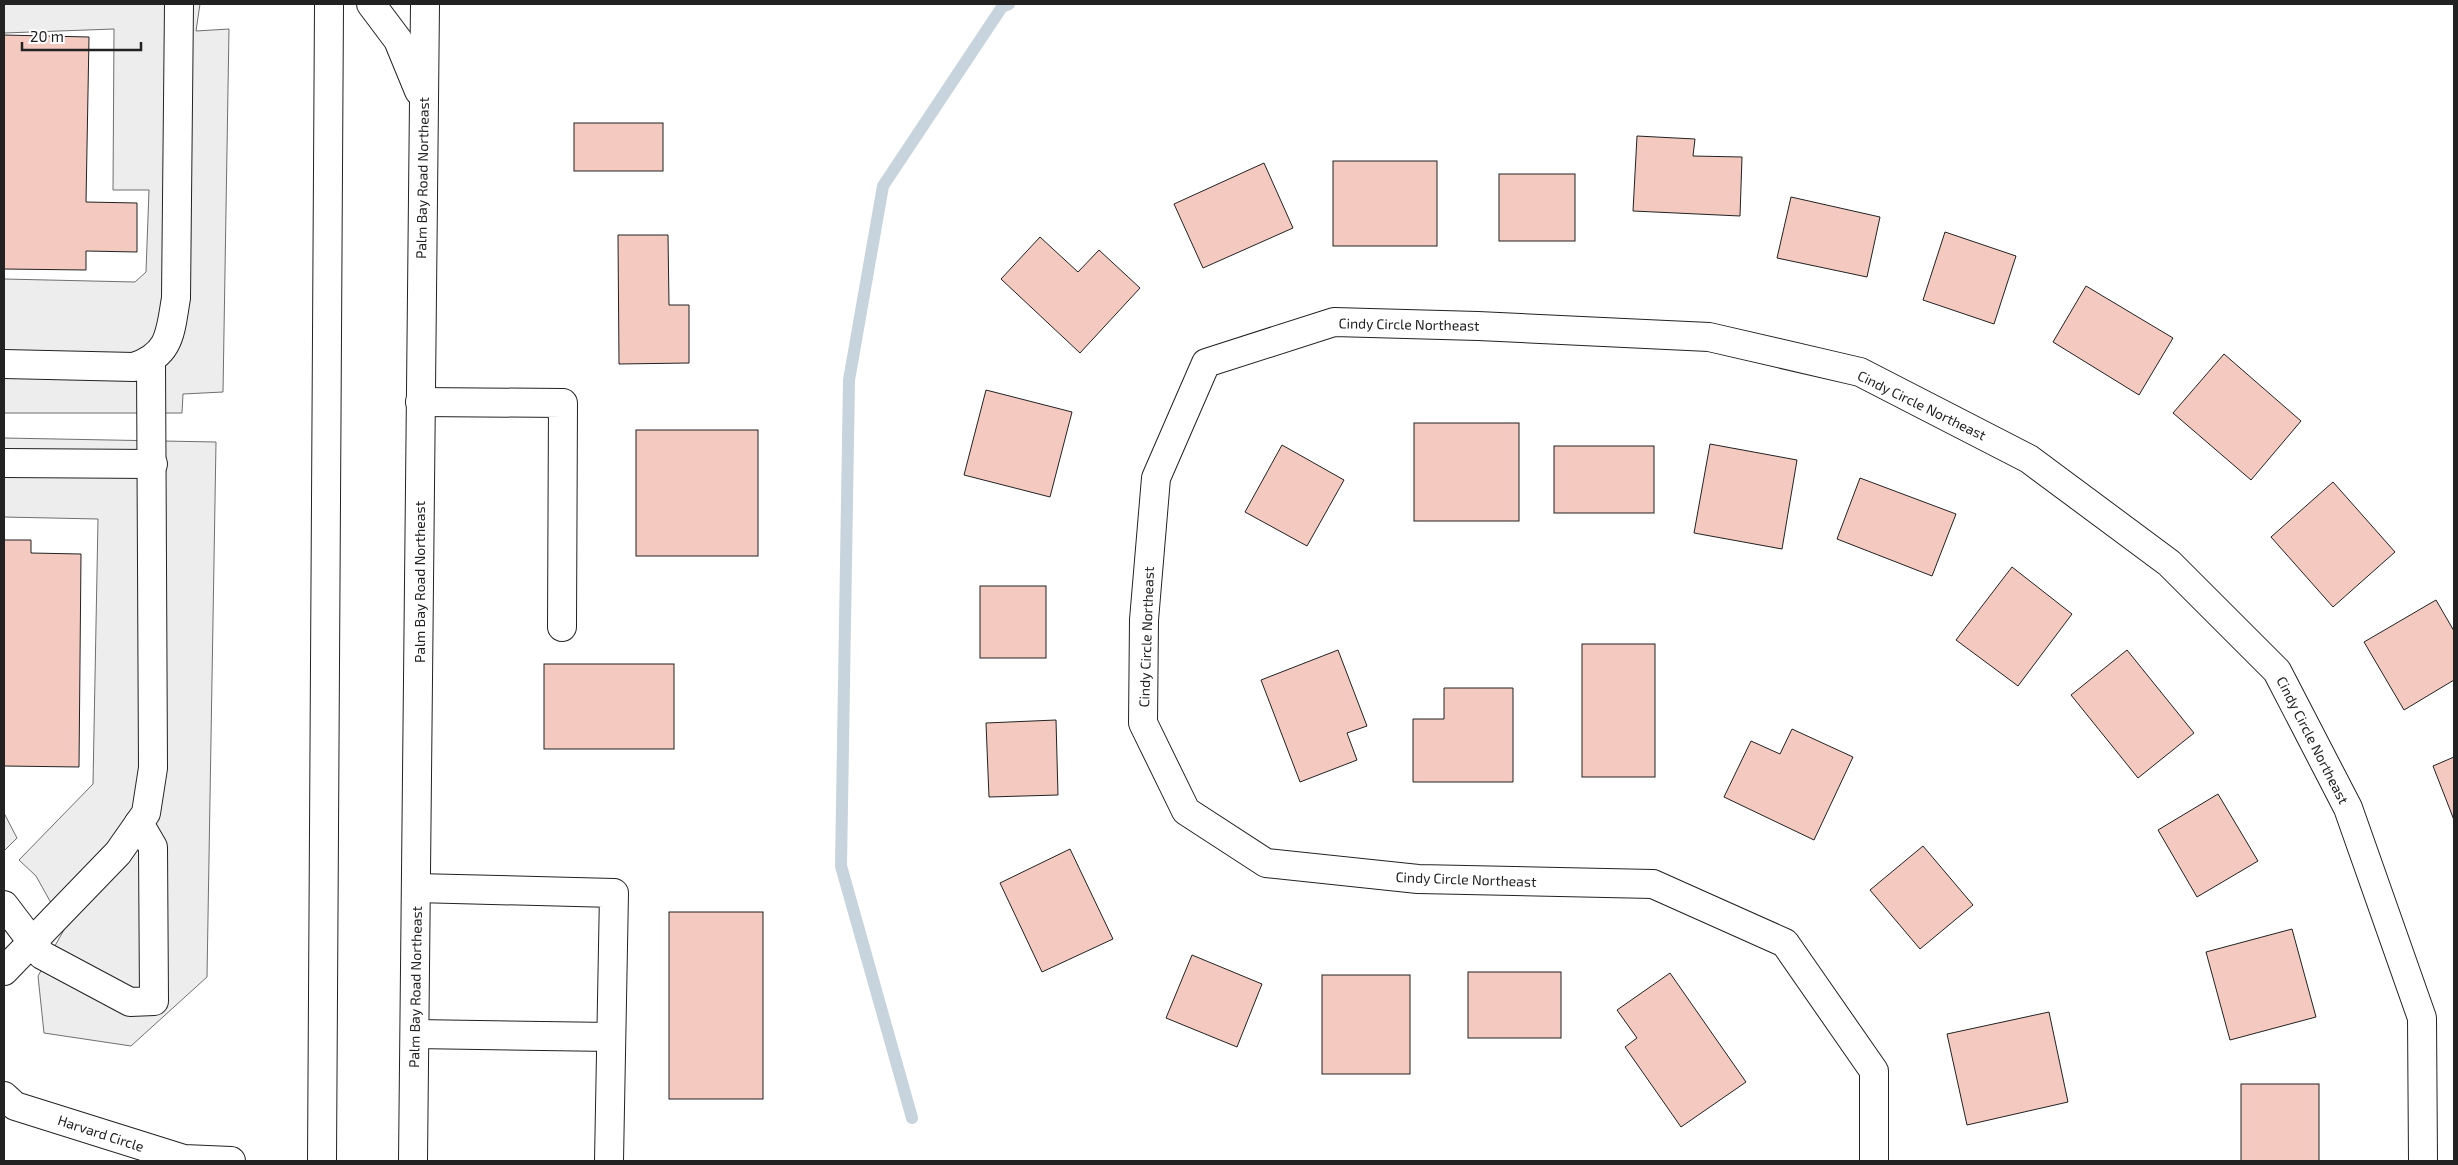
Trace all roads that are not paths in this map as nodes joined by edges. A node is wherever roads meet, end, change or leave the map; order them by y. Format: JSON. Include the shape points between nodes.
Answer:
{"nodes":[{"id":1,"x":179,"y":4,"type":"edge"},
{"id":2,"x":329,"y":4,"type":"edge"},
{"id":3,"x":371,"y":4,"type":"edge"},
{"id":4,"x":425,"y":4,"type":"edge"},
{"id":5,"x":423,"y":100,"type":"junction"},
{"id":6,"x":151,"y":361,"type":"junction"},
{"id":7,"x":4,"y":364,"type":"edge"},
{"id":8,"x":420,"y":402,"type":"junction"},
{"id":9,"x":4,"y":463,"type":"edge"},
{"id":10,"x":153,"y":464,"type":"junction"},
{"id":11,"x":562,"y":627,"type":"dead end"},
{"id":12,"x":139,"y":823,"type":"junction"},
{"id":13,"x":416,"y":888,"type":"junction"},
{"id":14,"x":4,"y":905,"type":"edge"},
{"id":15,"x":32,"y":942,"type":"junction"},
{"id":16,"x":4,"y":971,"type":"edge"},
{"id":17,"x":415,"y":1034,"type":"junction"},
{"id":18,"x":612,"y":1037,"type":"junction"},
{"id":19,"x":4,"y":1096,"type":"edge"},
{"id":20,"x":231,"y":1161,"type":"edge"},
{"id":21,"x":322,"y":1161,"type":"edge"},
{"id":22,"x":413,"y":1161,"type":"edge"},
{"id":23,"x":609,"y":1161,"type":"edge"},
{"id":24,"x":1874,"y":1161,"type":"edge"},
{"id":25,"x":2423,"y":1161,"type":"edge"}],
"edges":[{"from":1,"to":6,"type":"street","via":[[176,298],[171,326],[161,352]]},
{"from":2,"to":21,"type":"street"},
{"from":3,"to":5,"type":"street","via":[[398,40]]},
{"from":4,"to":5,"type":"street","name":"Palm Bay Road Northeast"},
{"from":5,"to":8,"type":"street","name":"Palm Bay Road Northeast"},
{"from":6,"to":7,"type":"street","via":[[134,366]]},
{"from":6,"to":10,"type":"street"},
{"from":8,"to":11,"type":"street","via":[[563,403]]},
{"from":8,"to":13,"type":"street","name":"Palm Bay Road Northeast"},
{"from":9,"to":10,"type":"street"},
{"from":10,"to":12,"type":"street","via":[[153,768],[146,813]]},
{"from":12,"to":15,"type":"street","via":[[118,853]]},
{"from":12,"to":15,"type":"street","via":[[153,847],[154,1001],[130,1002],[42,955]]},
{"from":13,"to":17,"type":"street","name":"Palm Bay Road Northeast"},
{"from":13,"to":18,"type":"street","via":[[614,893]]},
{"from":14,"to":15,"type":"street"},
{"from":15,"to":16,"type":"street"},
{"from":17,"to":18,"type":"street"},
{"from":17,"to":22,"type":"street","name":"Palm Bay Road Northeast"},
{"from":18,"to":23,"type":"street"},
{"from":19,"to":20,"type":"street","name":"Harvard Circle","via":[[15,1106],[184,1159]]},
{"from":24,"to":25,"type":"street","name":"Cindy Circle Northeast","via":[[1874,1071],[1785,943],[1653,884],[1418,879],[1266,863],[1186,811],[1143,723],[1144,620],[1156,478],[1206,363],[1334,322],[1709,337],[1860,372],[2030,459],[2169,563],[2277,671],[2348,808],[2422,1018]]}]}
